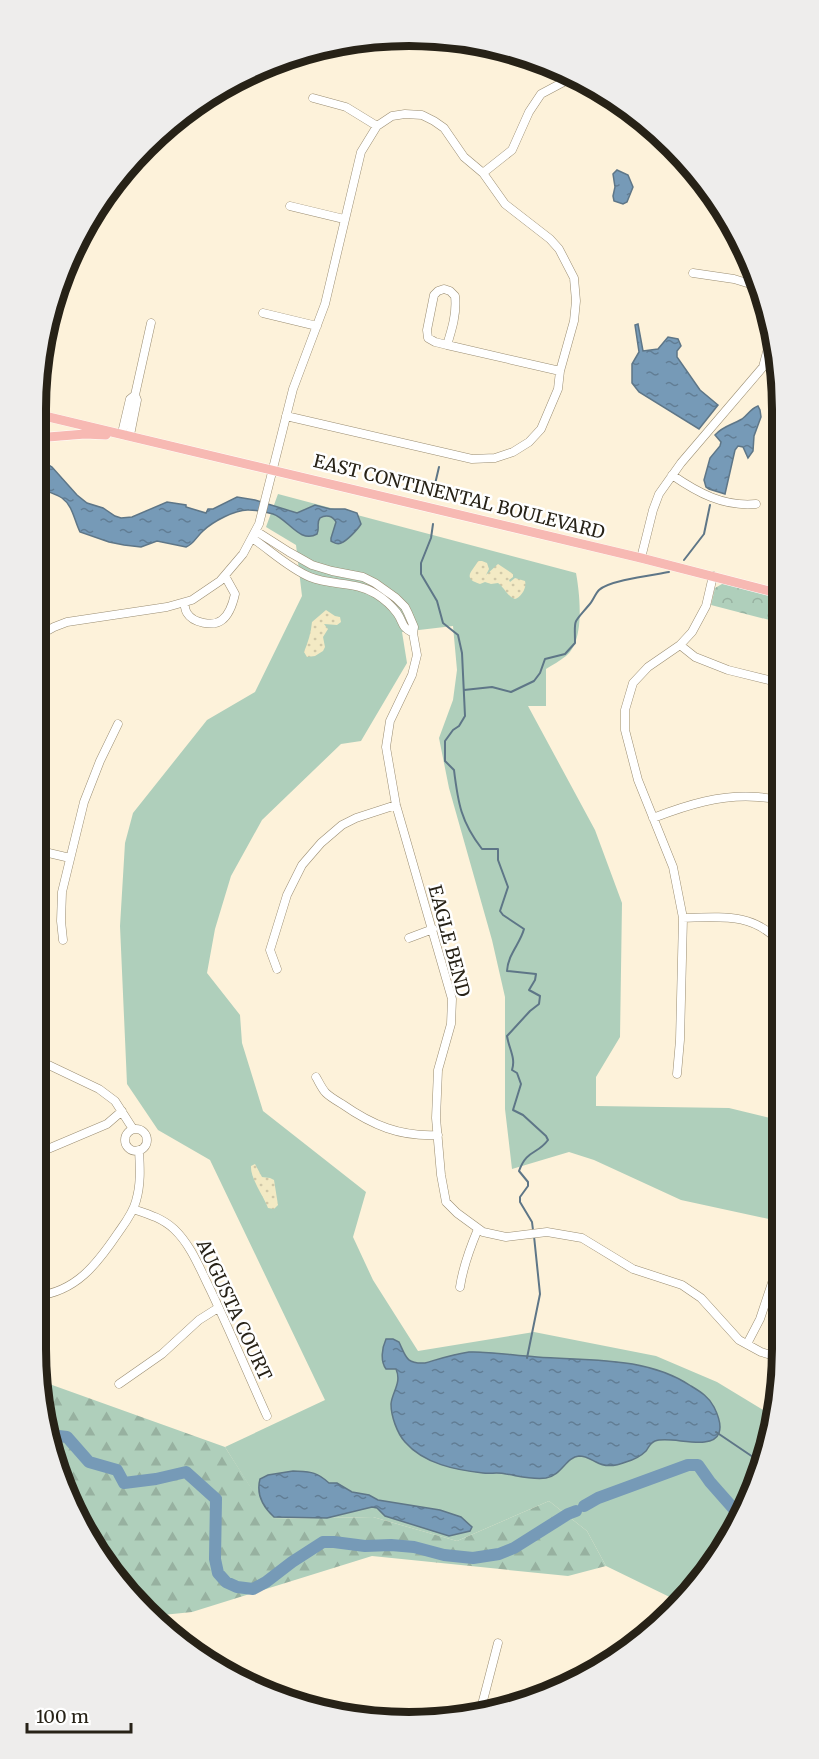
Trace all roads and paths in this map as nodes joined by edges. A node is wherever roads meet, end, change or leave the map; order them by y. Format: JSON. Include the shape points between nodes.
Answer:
{"nodes":[{"id":1,"x":564,"y":81,"type":"edge"},
{"id":2,"x":313,"y":98,"type":"dead end"},
{"id":3,"x":377,"y":126,"type":"junction"},
{"id":4,"x":483,"y":173,"type":"junction"},
{"id":5,"x":290,"y":206,"type":"dead end"},
{"id":6,"x":344,"y":219,"type":"junction"},
{"id":7,"x":693,"y":273,"type":"dead end"},
{"id":8,"x":750,"y":284,"type":"edge"},
{"id":9,"x":263,"y":313,"type":"dead end"},
{"id":10,"x":151,"y":323,"type":"dead end"},
{"id":11,"x":317,"y":327,"type":"junction"},
{"id":12,"x":447,"y":345,"type":"junction"},
{"id":13,"x":768,"y":352,"type":"edge"},
{"id":14,"x":560,"y":371,"type":"junction"},
{"id":15,"x":46,"y":416,"type":"edge"},
{"id":16,"x":286,"y":416,"type":"junction"},
{"id":17,"x":126,"y":434,"type":"junction"},
{"id":18,"x":46,"y":437,"type":"edge"},
{"id":19,"x":272,"y":469,"type":"junction"},
{"id":20,"x":672,"y":475,"type":"junction"},
{"id":21,"x":756,"y":504,"type":"dead end"},
{"id":22,"x":254,"y":534,"type":"junction"},
{"id":23,"x":641,"y":558,"type":"junction"},
{"id":24,"x":225,"y":576,"type":"junction"},
{"id":25,"x":713,"y":576,"type":"junction"},
{"id":26,"x":772,"y":592,"type":"edge"},
{"id":27,"x":184,"y":603,"type":"junction"},
{"id":28,"x":46,"y":632,"type":"edge"},
{"id":29,"x":413,"y":633,"type":"junction"},
{"id":30,"x":680,"y":645,"type":"junction"},
{"id":31,"x":772,"y":681,"type":"edge"},
{"id":32,"x":118,"y":724,"type":"dead end"},
{"id":33,"x":772,"y":799,"type":"edge"},
{"id":34,"x":396,"y":805,"type":"junction"},
{"id":35,"x":653,"y":818,"type":"junction"},
{"id":36,"x":46,"y":852,"type":"edge"},
{"id":37,"x":70,"y":858,"type":"junction"},
{"id":38,"x":683,"y":918,"type":"junction"},
{"id":39,"x":433,"y":929,"type":"junction"},
{"id":40,"x":772,"y":935,"type":"edge"},
{"id":41,"x":408,"y":938,"type":"dead end"},
{"id":42,"x":63,"y":940,"type":"dead end"},
{"id":43,"x":277,"y":969,"type":"dead end"},
{"id":44,"x":46,"y":1064,"type":"edge"},
{"id":45,"x":677,"y":1074,"type":"dead end"},
{"id":46,"x":316,"y":1077,"type":"dead end"},
{"id":47,"x":122,"y":1111,"type":"junction"},
{"id":48,"x":133,"y":1130,"type":"junction"},
{"id":49,"x":438,"y":1135,"type":"junction"},
{"id":50,"x":46,"y":1150,"type":"edge"},
{"id":51,"x":139,"y":1150,"type":"junction"},
{"id":52,"x":133,"y":1209,"type":"junction"},
{"id":53,"x":478,"y":1229,"type":"junction"},
{"id":54,"x":772,"y":1283,"type":"edge"},
{"id":55,"x":460,"y":1287,"type":"dead end"},
{"id":56,"x":46,"y":1294,"type":"edge"},
{"id":57,"x":218,"y":1308,"type":"junction"},
{"id":58,"x":747,"y":1344,"type":"junction"},
{"id":59,"x":772,"y":1355,"type":"edge"},
{"id":60,"x":118,"y":1384,"type":"dead end"},
{"id":61,"x":267,"y":1416,"type":"dead end"},
{"id":62,"x":498,"y":1643,"type":"dead end"},
{"id":63,"x":482,"y":1706,"type":"edge"}],
"edges":[{"from":1,"to":4,"type":"street","via":[[541,94],[512,150]]},
{"from":2,"to":3,"type":"street","via":[[346,106]]},
{"from":3,"to":4,"type":"street","via":[[392,116],[422,115],[444,128],[464,157]]},
{"from":3,"to":6,"type":"street","via":[[361,152]]},
{"from":4,"to":14,"type":"street","via":[[505,204],[550,239],[573,273],[574,321]]},
{"from":5,"to":6,"type":"street"},
{"from":6,"to":11,"type":"street"},
{"from":7,"to":8,"type":"street"},
{"from":9,"to":11,"type":"street"},
{"from":10,"to":17,"type":"street","via":[[137,400]]},
{"from":11,"to":16,"type":"street"},
{"from":12,"to":12,"type":"street","via":[[428,338],[427,330],[434,295],[444,289],[455,296],[456,304]]},
{"from":12,"to":14,"type":"street"},
{"from":13,"to":20,"type":"street","via":[[764,367]]},
{"from":14,"to":16,"type":"street","via":[[558,389],[541,429],[521,447],[495,458],[457,456]]},
{"from":15,"to":17,"type":"main road","name":"EAST CONTINENTAL BOULEVARD"},
{"from":16,"to":19,"type":"street"},
{"from":17,"to":18,"type":"main road"},
{"from":17,"to":19,"type":"main road","name":"EAST CONTINENTAL BOULEVARD"},
{"from":19,"to":22,"type":"street"},
{"from":19,"to":23,"type":"main road","name":"EAST CONTINENTAL BOULEVARD"},
{"from":20,"to":21,"type":"street","via":[[718,500]]},
{"from":20,"to":23,"type":"street","via":[[653,510]]},
{"from":22,"to":24,"type":"street"},
{"from":22,"to":29,"type":"street","via":[[309,577],[364,587],[377,594],[397,613],[404,628]]},
{"from":22,"to":29,"type":"street","name":"EAGLE BEND","via":[[312,565],[363,577],[386,589],[405,607]]},
{"from":23,"to":25,"type":"main road","name":"EAST CONTINENTAL BOULEVARD"},
{"from":24,"to":27,"type":"street"},
{"from":24,"to":27,"type":"street","via":[[235,594],[224,619],[210,624],[196,621],[187,613]]},
{"from":25,"to":26,"type":"main road","name":"EAST CONTINENTAL BOULEVARD"},
{"from":25,"to":30,"type":"street","via":[[706,606]]},
{"from":27,"to":28,"type":"street","via":[[67,622]]},
{"from":29,"to":34,"type":"street","name":"EAGLE BEND","via":[[416,663],[390,721],[386,747]]},
{"from":30,"to":31,"type":"street","via":[[695,657],[728,670]]},
{"from":30,"to":35,"type":"street","via":[[648,667],[633,683],[625,710],[625,730]]},
{"from":32,"to":37,"type":"street","via":[[84,802]]},
{"from":33,"to":35,"type":"street","via":[[731,797],[689,805]]},
{"from":34,"to":39,"type":"street","name":"EAGLE BEND"},
{"from":34,"to":43,"type":"street","via":[[342,825],[302,865],[286,895],[270,950]]},
{"from":35,"to":38,"type":"street","via":[[673,867]]},
{"from":36,"to":37,"type":"street"},
{"from":37,"to":42,"type":"street","via":[[62,892]]},
{"from":38,"to":40,"type":"street","via":[[734,918],[754,922]]},
{"from":38,"to":45,"type":"street"},
{"from":39,"to":41,"type":"street"},
{"from":39,"to":49,"type":"street","name":"EAGLE BEND","via":[[452,999],[451,1024],[438,1070]]},
{"from":44,"to":47,"type":"street","via":[[99,1089]]},
{"from":46,"to":49,"type":"street","via":[[326,1093],[377,1125],[418,1136]]},
{"from":47,"to":48,"type":"street"},
{"from":47,"to":50,"type":"street","via":[[107,1124]]},
{"from":48,"to":51,"type":"street","via":[[125,1142],[129,1148]]},
{"from":48,"to":51,"type":"street","via":[[146,1135],[145,1146]]},
{"from":49,"to":53,"type":"street","name":"EAGLE BEND","via":[[446,1202]]},
{"from":51,"to":52,"type":"street","via":[[141,1171]]},
{"from":52,"to":56,"type":"street","via":[[87,1273]]},
{"from":52,"to":57,"type":"street","name":"AUGUSTA COURT","via":[[156,1217],[183,1238]]},
{"from":53,"to":55,"type":"street","via":[[468,1251]]},
{"from":53,"to":58,"type":"street","name":"EAGLE BEND","via":[[506,1237],[547,1232],[582,1238],[633,1269],[682,1285],[701,1298]]},
{"from":54,"to":58,"type":"street"},
{"from":57,"to":60,"type":"street"},
{"from":57,"to":61,"type":"street","name":"AUGUSTA COURT"},
{"from":58,"to":59,"type":"street","name":"EAGLE BEND"},
{"from":62,"to":63,"type":"street"}]}
